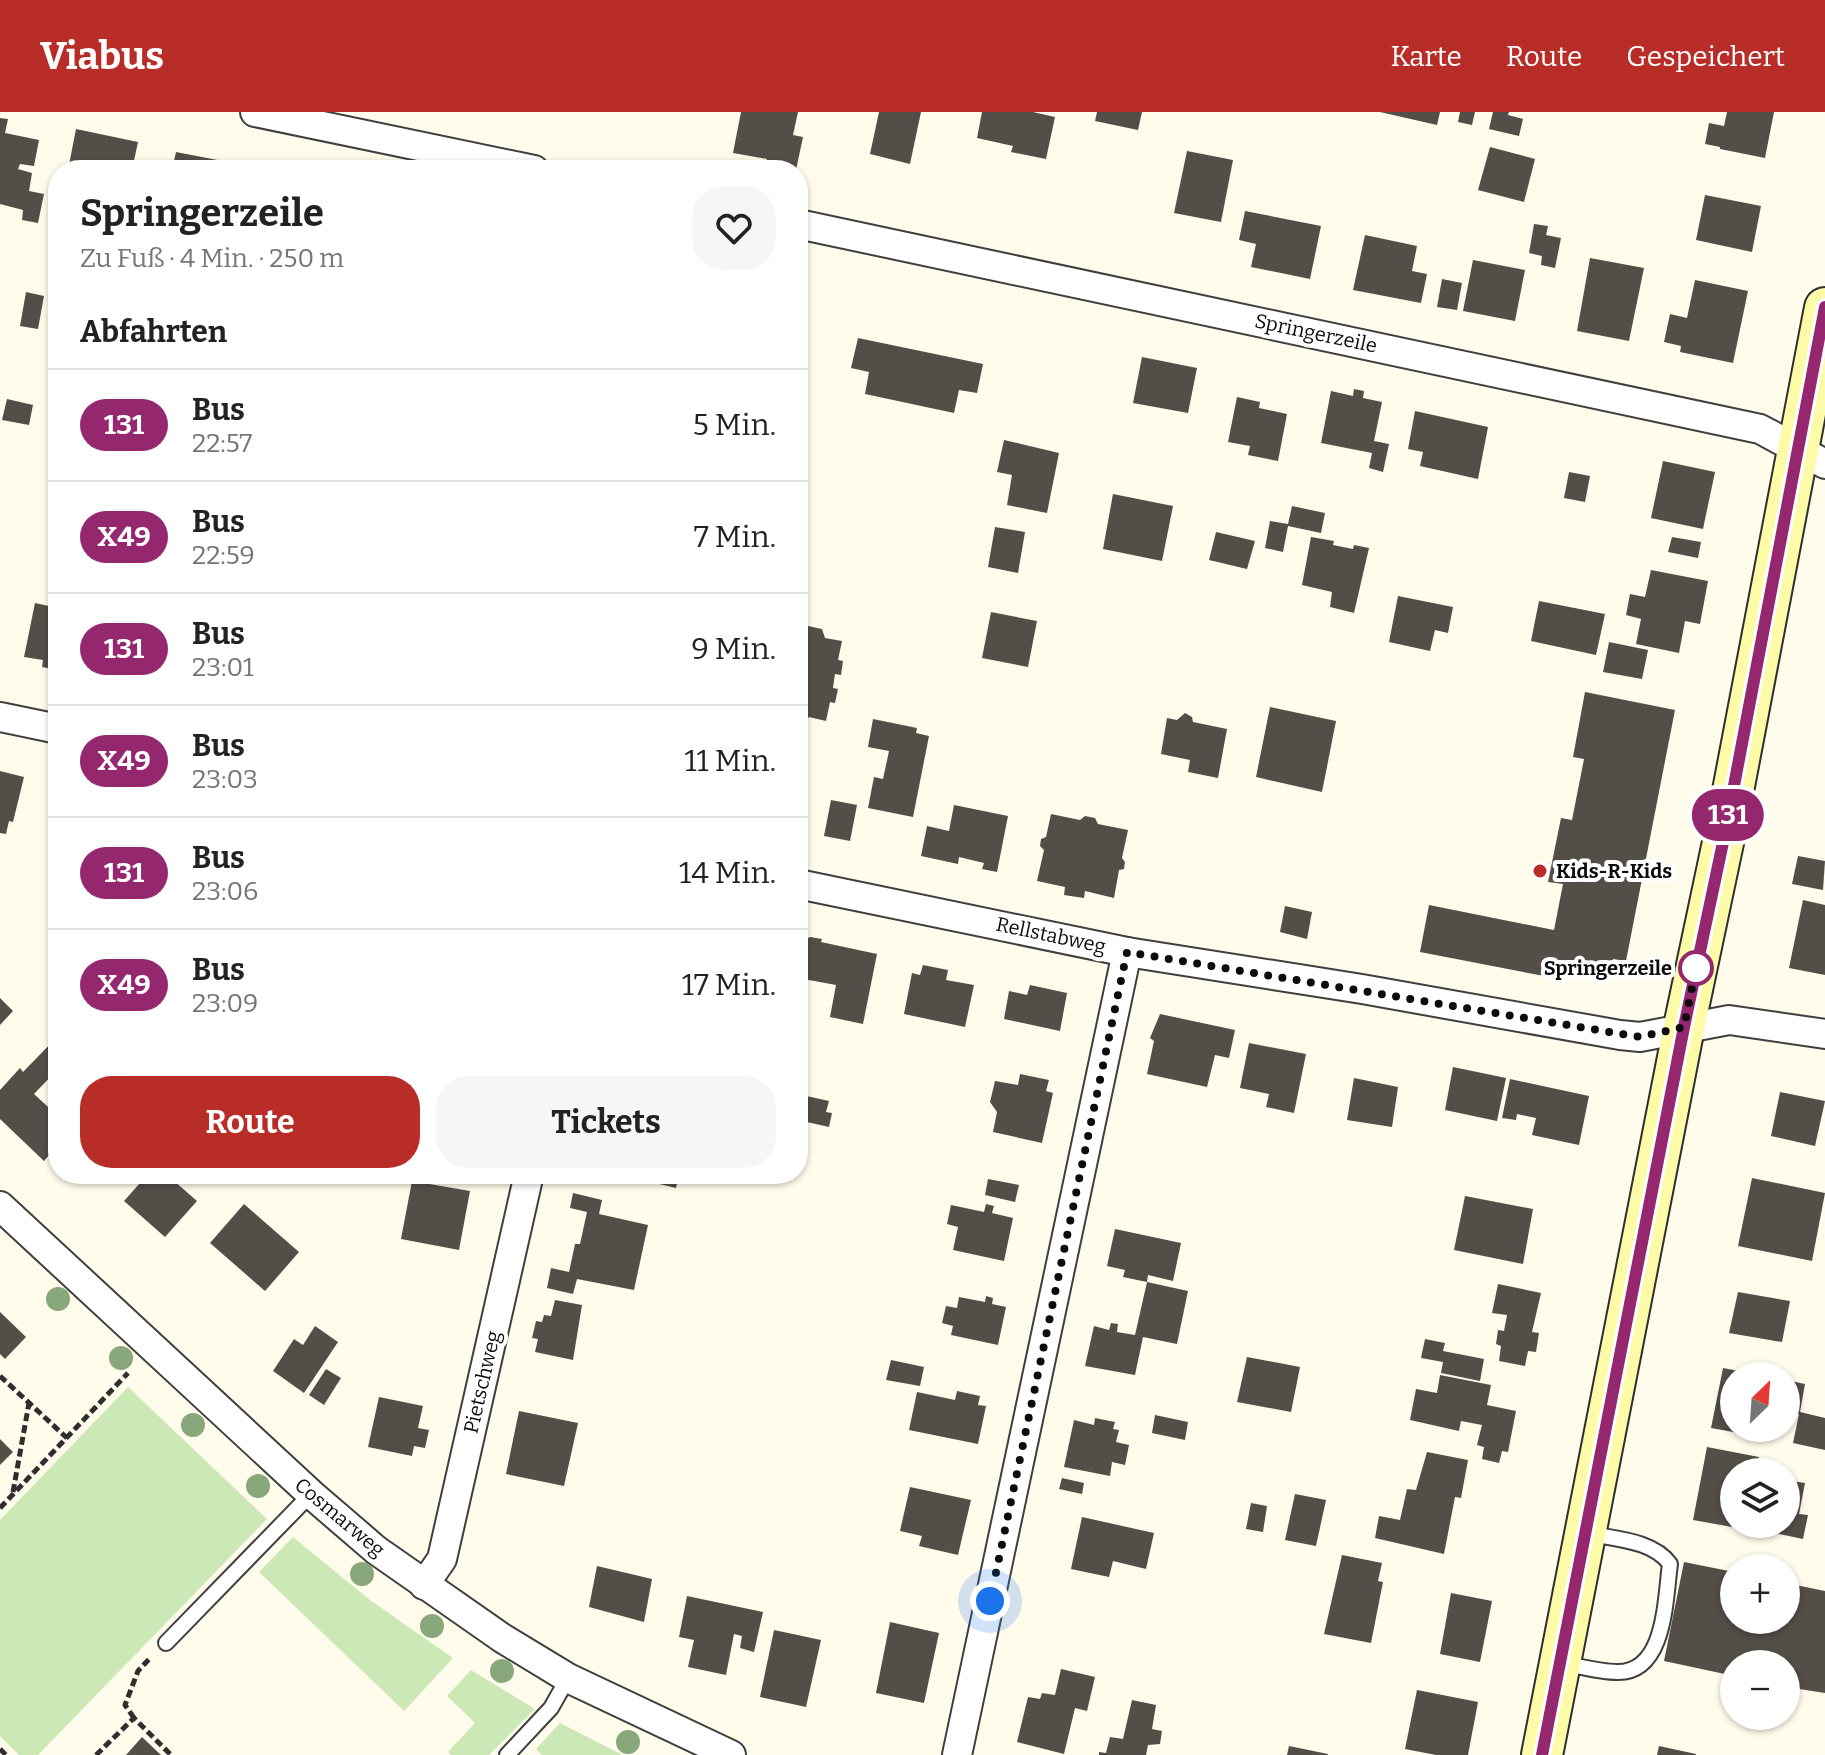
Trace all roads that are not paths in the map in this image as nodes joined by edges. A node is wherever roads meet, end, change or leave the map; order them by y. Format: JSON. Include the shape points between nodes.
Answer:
{"nodes":[{"id":1,"x":255,"y":112,"type":"edge"},
{"id":2,"x":486,"y":160,"type":"edge"},
{"id":3,"x":808,"y":226,"type":"edge"},
{"id":4,"x":1825,"y":308,"type":"edge"},
{"id":5,"x":1811,"y":457,"type":"edge"},
{"id":6,"x":0,"y":717,"type":"edge"},
{"id":7,"x":48,"y":727,"type":"edge"},
{"id":8,"x":808,"y":886,"type":"edge"},
{"id":9,"x":1127,"y":952,"type":"junction"},
{"id":10,"x":1684,"y":1027,"type":"junction"},
{"id":11,"x":1825,"y":1034,"type":"edge"},
{"id":12,"x":527,"y":1184,"type":"edge"},
{"id":13,"x":0,"y":1206,"type":"edge"},
{"id":14,"x":311,"y":1494,"type":"junction"},
{"id":15,"x":1586,"y":1533,"type":"junction"},
{"id":16,"x":424,"y":1585,"type":"junction"},
{"id":17,"x":166,"y":1643,"type":"road end"},
{"id":18,"x":1560,"y":1663,"type":"junction"},
{"id":19,"x":568,"y":1678,"type":"junction"},
{"id":20,"x":507,"y":1755,"type":"edge"},
{"id":21,"x":731,"y":1755,"type":"edge"},
{"id":22,"x":957,"y":1755,"type":"edge"},
{"id":23,"x":1542,"y":1755,"type":"edge"}],
"edges":[{"from":1,"to":2,"type":"street"},
{"from":3,"to":5,"type":"street","name":"Springerzeile","via":[[1760,429]]},
{"from":4,"to":5,"type":"street"},
{"from":5,"to":10,"type":"street"},
{"from":6,"to":7,"type":"street"},
{"from":8,"to":9,"type":"street","name":"Rellstabweg"},
{"from":9,"to":10,"type":"street","name":"Rellstabweg","via":[[1620,1035],[1640,1037]]},
{"from":9,"to":22,"type":"street"},
{"from":10,"to":11,"type":"street","name":"Rellstabweg","via":[[1729,1020]]},
{"from":10,"to":15,"type":"street"},
{"from":12,"to":16,"type":"street","name":"Pietschweg","via":[[442,1559]]},
{"from":13,"to":14,"type":"street","name":"Cosmarweg"},
{"from":14,"to":16,"type":"street","name":"Cosmarweg"},
{"from":14,"to":17,"type":"lane"},
{"from":15,"to":18,"type":"street"},
{"from":15,"to":18,"type":"lane","via":[[1663,1554],[1670,1564],[1659,1635],[1654,1652],[1642,1665],[1620,1672]]},
{"from":16,"to":19,"type":"street","name":"Cosmarweg"},
{"from":18,"to":23,"type":"street"},
{"from":19,"to":20,"type":"lane","via":[[551,1708]]},
{"from":19,"to":21,"type":"street","name":"Cosmarweg"}]}
